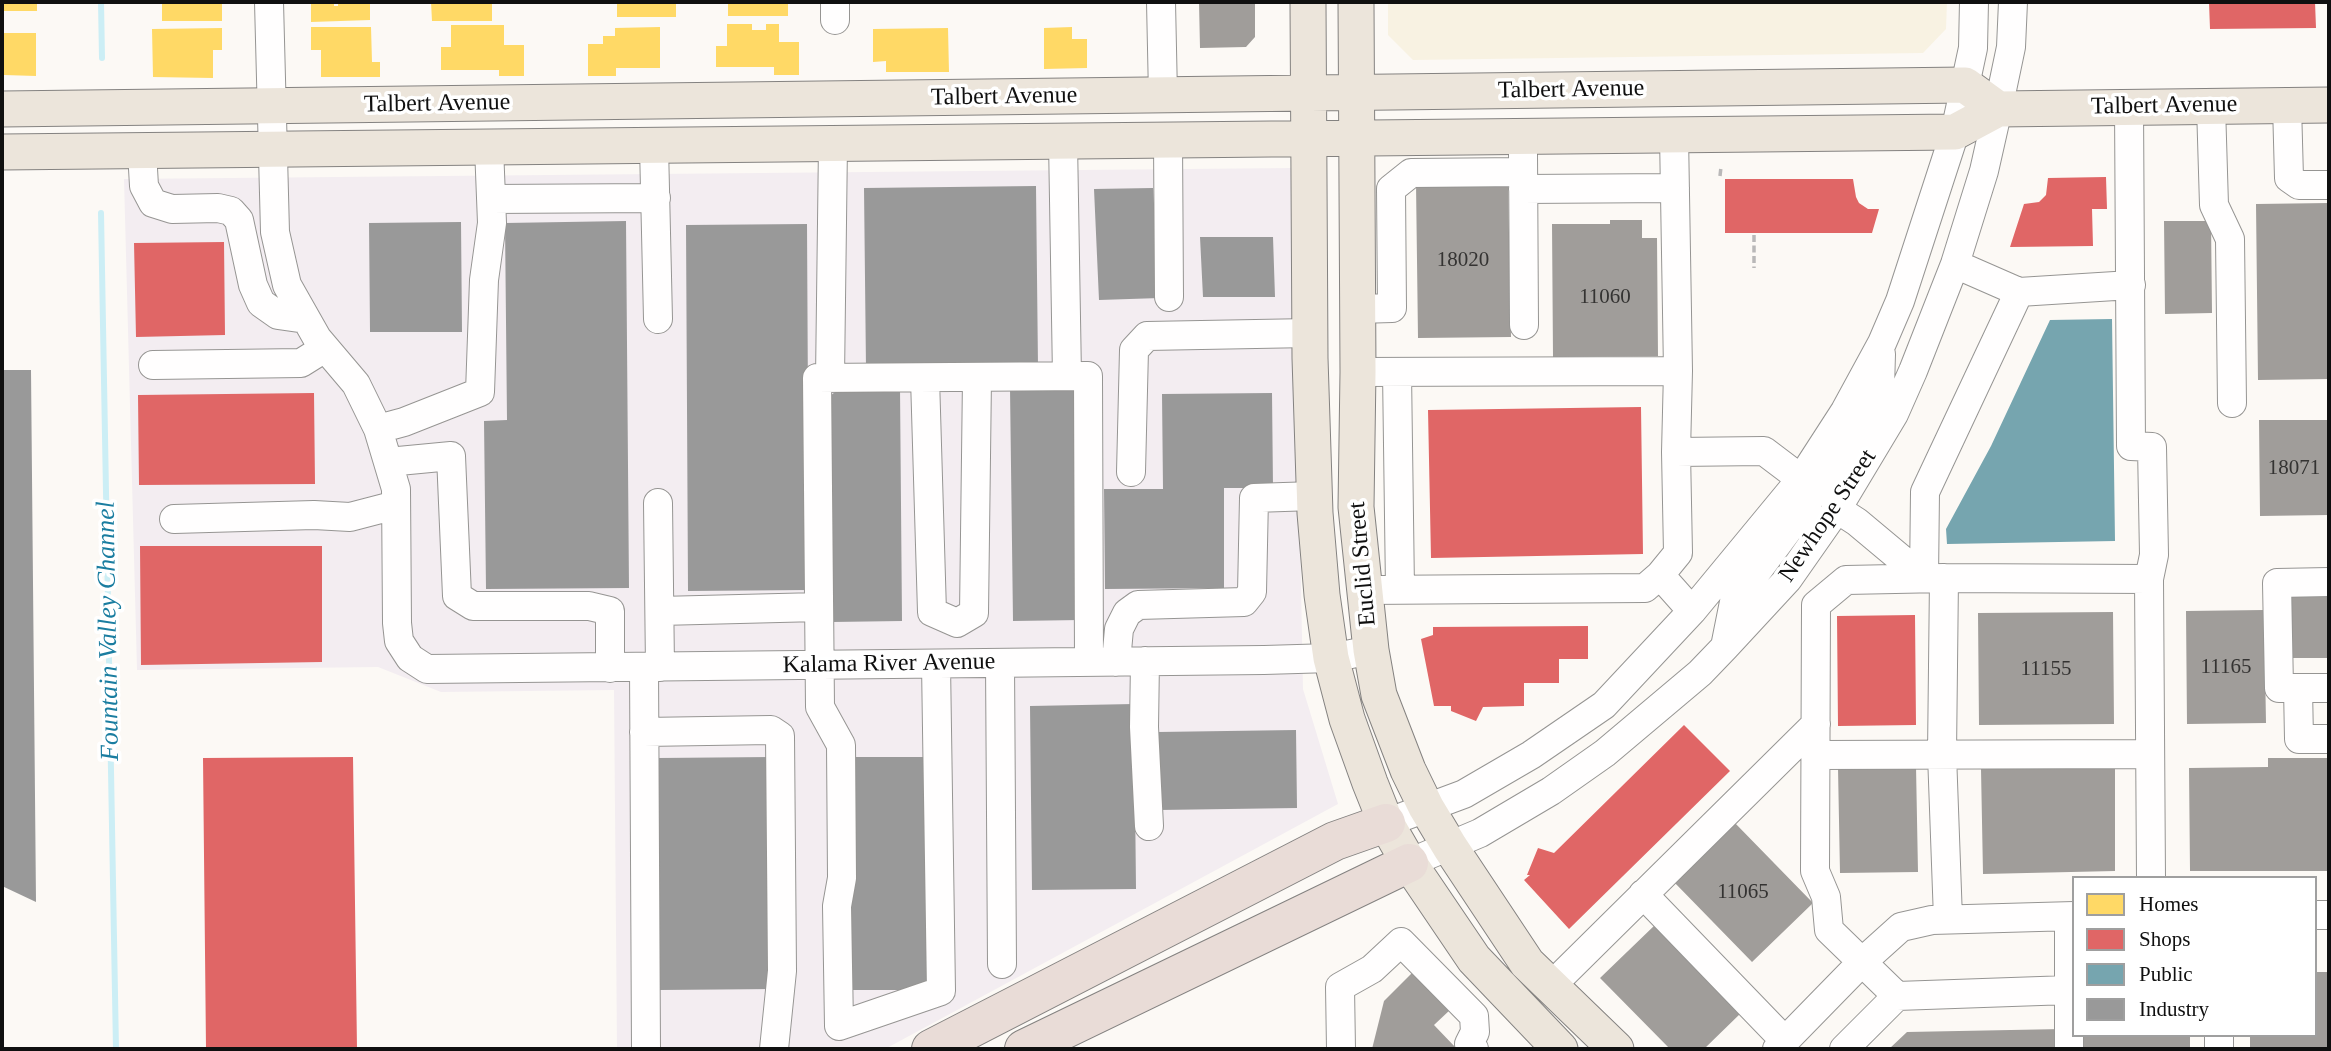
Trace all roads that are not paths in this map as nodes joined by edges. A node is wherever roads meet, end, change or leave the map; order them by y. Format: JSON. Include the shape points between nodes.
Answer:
{"nodes":[{"id":1,"x":269,"y":2,"type":"edge"},
{"id":2,"x":1161,"y":2,"type":"edge"},
{"id":3,"x":1308,"y":2,"type":"edge"},
{"id":4,"x":1356,"y":2,"type":"edge"},
{"id":5,"x":1974,"y":2,"type":"edge"},
{"id":6,"x":2013,"y":2,"type":"edge"},
{"id":7,"x":1965,"y":85,"type":"junction"},
{"id":8,"x":1308,"y":93,"type":"junction"},
{"id":9,"x":1357,"y":93,"type":"junction"},
{"id":10,"x":1163,"y":95,"type":"junction"},
{"id":11,"x":2287,"y":105,"type":"junction"},
{"id":12,"x":2329,"y":105,"type":"edge"},
{"id":13,"x":2129,"y":106,"type":"junction"},
{"id":14,"x":2211,"y":106,"type":"junction"},
{"id":15,"x":2,"y":109,"type":"edge"},
{"id":16,"x":1998,"y":109,"type":"junction"},
{"id":17,"x":271,"y":129,"type":"junction"},
{"id":18,"x":1955,"y":132,"type":"junction"},
{"id":19,"x":1674,"y":135,"type":"junction"},
{"id":20,"x":1429,"y":136,"type":"junction"},
{"id":21,"x":1523,"y":136,"type":"junction"},
{"id":22,"x":1357,"y":138,"type":"junction"},
{"id":23,"x":1309,"y":139,"type":"junction"},
{"id":24,"x":1168,"y":140,"type":"junction"},
{"id":25,"x":1063,"y":141,"type":"junction"},
{"id":26,"x":833,"y":144,"type":"junction"},
{"id":27,"x":654,"y":146,"type":"junction"},
{"id":28,"x":489,"y":147,"type":"junction"},
{"id":29,"x":142,"y":151,"type":"junction"},
{"id":30,"x":2,"y":152,"type":"edge"},
{"id":31,"x":1431,"y":173,"type":"junction"},
{"id":32,"x":1523,"y":181,"type":"junction"},
{"id":33,"x":2329,"y":185,"type":"edge"},
{"id":34,"x":1675,"y":188,"type":"junction"},
{"id":35,"x":656,"y":198,"type":"junction"},
{"id":36,"x":491,"y":199,"type":"junction"},
{"id":37,"x":1955,"y":264,"type":"junction"},
{"id":38,"x":2131,"y":285,"type":"junction"},
{"id":39,"x":2020,"y":292,"type":"junction"},
{"id":40,"x":1169,"y":297,"type":"dead end"},
{"id":41,"x":1358,"y":309,"type":"junction"},
{"id":42,"x":306,"y":319,"type":"junction"},
{"id":43,"x":658,"y":319,"type":"dead end"},
{"id":44,"x":1524,"y":325,"type":"dead end"},
{"id":45,"x":1310,"y":333,"type":"junction"},
{"id":46,"x":1882,"y":343,"type":"junction"},
{"id":47,"x":325,"y":348,"type":"junction"},
{"id":48,"x":153,"y":365,"type":"dead end"},
{"id":49,"x":1678,"y":371,"type":"junction"},
{"id":50,"x":1359,"y":372,"type":"junction"},
{"id":51,"x":1397,"y":372,"type":"junction"},
{"id":52,"x":1067,"y":376,"type":"junction"},
{"id":53,"x":830,"y":378,"type":"junction"},
{"id":54,"x":925,"y":378,"type":"junction"},
{"id":55,"x":977,"y":378,"type":"junction"},
{"id":56,"x":2232,"y":403,"type":"dead end"},
{"id":57,"x":378,"y":429,"type":"junction"},
{"id":58,"x":1676,"y":452,"type":"junction"},
{"id":59,"x":388,"y":462,"type":"junction"},
{"id":60,"x":1131,"y":472,"type":"dead end"},
{"id":61,"x":1801,"y":479,"type":"junction"},
{"id":62,"x":1314,"y":496,"type":"junction"},
{"id":63,"x":658,"y":503,"type":"dead end"},
{"id":64,"x":396,"y":505,"type":"junction"},
{"id":65,"x":1837,"y":509,"type":"junction"},
{"id":66,"x":174,"y":519,"type":"dead end"},
{"id":67,"x":1660,"y":575,"type":"junction"},
{"id":68,"x":1934,"y":578,"type":"junction"},
{"id":69,"x":2149,"y":579,"type":"junction"},
{"id":70,"x":2329,"y":582,"type":"edge"},
{"id":71,"x":1400,"y":589,"type":"junction"},
{"id":72,"x":1365,"y":590,"type":"junction"},
{"id":73,"x":819,"y":607,"type":"junction"},
{"id":74,"x":660,"y":611,"type":"junction"},
{"id":75,"x":1692,"y":611,"type":"junction"},
{"id":76,"x":957,"y":623,"type":"junction"},
{"id":77,"x":1725,"y":647,"type":"junction"},
{"id":78,"x":1371,"y":650,"type":"junction"},
{"id":79,"x":1331,"y":658,"type":"junction"},
{"id":80,"x":1103,"y":662,"type":"junction"},
{"id":81,"x":1146,"y":662,"type":"junction"},
{"id":82,"x":1000,"y":663,"type":"junction"},
{"id":83,"x":946,"y":664,"type":"junction"},
{"id":84,"x":820,"y":665,"type":"junction"},
{"id":85,"x":610,"y":667,"type":"junction"},
{"id":86,"x":652,"y":667,"type":"junction"},
{"id":87,"x":2298,"y":688,"type":"junction"},
{"id":88,"x":2329,"y":688,"type":"edge"},
{"id":89,"x":1816,"y":724,"type":"junction"},
{"id":90,"x":644,"y":733,"type":"junction"},
{"id":91,"x":2329,"y":739,"type":"edge"},
{"id":92,"x":1942,"y":754,"type":"junction"},
{"id":93,"x":2150,"y":754,"type":"junction"},
{"id":94,"x":1816,"y":755,"type":"junction"},
{"id":95,"x":1426,"y":807,"type":"junction"},
{"id":96,"x":1387,"y":823,"type":"junction"},
{"id":97,"x":1149,"y":825,"type":"dead end"},
{"id":98,"x":1450,"y":847,"type":"junction"},
{"id":99,"x":1409,"y":863,"type":"junction"},
{"id":100,"x":2151,"y":876,"type":"edge"},
{"id":101,"x":1643,"y":894,"type":"junction"},
{"id":102,"x":2071,"y":917,"type":"edge"},
{"id":103,"x":1948,"y":919,"type":"junction"},
{"id":104,"x":1861,"y":963,"type":"junction"},
{"id":105,"x":1002,"y":964,"type":"dead end"},
{"id":106,"x":1551,"y":986,"type":"junction"},
{"id":107,"x":2069,"y":990,"type":"junction"},
{"id":108,"x":1897,"y":996,"type":"junction"},
{"id":109,"x":1781,"y":1045,"type":"edge"},
{"id":110,"x":646,"y":1049,"type":"edge"},
{"id":111,"x":774,"y":1049,"type":"edge"},
{"id":112,"x":931,"y":1049,"type":"edge"},
{"id":113,"x":1024,"y":1049,"type":"edge"},
{"id":114,"x":1341,"y":1049,"type":"edge"},
{"id":115,"x":1474,"y":1049,"type":"edge"},
{"id":116,"x":1560,"y":1049,"type":"edge"},
{"id":117,"x":1616,"y":1049,"type":"edge"},
{"id":118,"x":1844,"y":1049,"type":"edge"},
{"id":119,"x":2069,"y":1049,"type":"edge"}],
"edges":[{"from":1,"to":17,"type":"street"},
{"from":2,"to":10,"type":"street"},
{"from":3,"to":8,"type":"main road","name":"Euclid Street"},
{"from":4,"to":9,"type":"main road","name":"Euclid Street"},
{"from":5,"to":7,"type":"street","name":"Newhope Street","via":[[1973,48]]},
{"from":6,"to":16,"type":"street","name":"Newhope Street","via":[[2011,47]]},
{"from":7,"to":9,"type":"main road","name":"Talbert Avenue"},
{"from":7,"to":16,"type":"main road"},
{"from":7,"to":18,"type":"street","name":"Newhope Street"},
{"from":8,"to":9,"type":"main road","name":"Talbert Avenue"},
{"from":8,"to":10,"type":"main road","name":"Talbert Avenue"},
{"from":8,"to":23,"type":"main road","name":"Euclid Street"},
{"from":9,"to":22,"type":"main road","name":"Euclid Street"},
{"from":10,"to":17,"type":"main road","name":"Talbert Avenue"},
{"from":11,"to":12,"type":"main road","name":"Talbert Avenue"},
{"from":11,"to":14,"type":"main road","name":"Talbert Avenue"},
{"from":11,"to":33,"type":"street","via":[[2289,178],[2299,185]]},
{"from":13,"to":14,"type":"main road","name":"Talbert Avenue"},
{"from":13,"to":16,"type":"main road","name":"Talbert Avenue"},
{"from":13,"to":38,"type":"street"},
{"from":14,"to":56,"type":"street","via":[[2214,205],[2231,239]]},
{"from":15,"to":17,"type":"main road","name":"Talbert Avenue"},
{"from":16,"to":18,"type":"main road","name":"Talbert Avenue"},
{"from":16,"to":37,"type":"street","name":"Newhope Street"},
{"from":17,"to":28,"type":"main road","name":"Talbert Avenue"},
{"from":17,"to":29,"type":"main road","name":"Talbert Avenue"},
{"from":17,"to":42,"type":"street","via":[[275,232],[287,285]]},
{"from":18,"to":19,"type":"main road","name":"Talbert Avenue"},
{"from":18,"to":46,"type":"street","name":"Newhope Street"},
{"from":19,"to":21,"type":"main road","name":"Talbert Avenue"},
{"from":19,"to":34,"type":"street"},
{"from":20,"to":21,"type":"main road","name":"Talbert Avenue"},
{"from":20,"to":22,"type":"main road","name":"Talbert Avenue"},
{"from":20,"to":31,"type":"street"},
{"from":21,"to":32,"type":"street"},
{"from":22,"to":23,"type":"main road","name":"Talbert Avenue"},
{"from":22,"to":41,"type":"main road","name":"Euclid Street"},
{"from":23,"to":24,"type":"main road","name":"Talbert Avenue"},
{"from":23,"to":45,"type":"main road","name":"Euclid Street"},
{"from":24,"to":25,"type":"main road","name":"Talbert Avenue"},
{"from":24,"to":40,"type":"street"},
{"from":25,"to":26,"type":"main road","name":"Talbert Avenue"},
{"from":25,"to":52,"type":"street"},
{"from":26,"to":27,"type":"main road","name":"Talbert Avenue"},
{"from":26,"to":53,"type":"street"},
{"from":27,"to":28,"type":"main road","name":"Talbert Avenue"},
{"from":27,"to":35,"type":"street"},
{"from":28,"to":36,"type":"street"},
{"from":29,"to":30,"type":"main road","name":"Talbert Avenue"},
{"from":29,"to":42,"type":"street","via":[[144,186],[153,203],[172,209],[231,211],[240,220],[261,303],[278,315]]},
{"from":31,"to":32,"type":"street"},
{"from":31,"to":41,"type":"street","via":[[1411,173],[1391,189],[1392,309]]},
{"from":32,"to":34,"type":"street"},
{"from":32,"to":44,"type":"street"},
{"from":34,"to":49,"type":"street"},
{"from":35,"to":36,"type":"street"},
{"from":35,"to":43,"type":"street"},
{"from":36,"to":57,"type":"street","via":[[480,392]]},
{"from":37,"to":39,"type":"street"},
{"from":37,"to":65,"type":"street","name":"Newhope Street","via":[[1894,414]]},
{"from":38,"to":39,"type":"street"},
{"from":38,"to":69,"type":"street","via":[[2131,446],[2152,447],[2154,555]]},
{"from":39,"to":68,"type":"street","via":[[1925,492]]},
{"from":41,"to":50,"type":"main road","name":"Euclid Street"},
{"from":42,"to":47,"type":"street"},
{"from":45,"to":60,"type":"street","via":[[1147,335],[1134,350]]},
{"from":45,"to":62,"type":"main road","name":"Euclid Street"},
{"from":46,"to":61,"type":"street","name":"Newhope Street"},
{"from":46,"to":65,"type":"street","via":[[1880,388],[1829,478]]},
{"from":47,"to":48,"type":"street","via":[[301,363]]},
{"from":47,"to":57,"type":"street","via":[[356,384]]},
{"from":49,"to":51,"type":"street"},
{"from":49,"to":58,"type":"street"},
{"from":50,"to":51,"type":"street"},
{"from":50,"to":72,"type":"main road","name":"Euclid Street","via":[[1356,508]]},
{"from":51,"to":71,"type":"street"},
{"from":52,"to":55,"type":"street"},
{"from":52,"to":80,"type":"street","via":[[1088,376]]},
{"from":53,"to":54,"type":"street"},
{"from":53,"to":73,"type":"street","via":[[817,378]]},
{"from":54,"to":55,"type":"street"},
{"from":54,"to":76,"type":"street","via":[[932,612]]},
{"from":55,"to":76,"type":"street","via":[[974,613]]},
{"from":57,"to":59,"type":"street"},
{"from":58,"to":61,"type":"street","via":[[1764,451]]},
{"from":58,"to":67,"type":"street","via":[[1678,553]]},
{"from":59,"to":64,"type":"street"},
{"from":59,"to":85,"type":"street","via":[[451,456],[457,596],[473,606],[589,606],[610,611]]},
{"from":61,"to":75,"type":"street","name":"Newhope Street"},
{"from":61,"to":77,"type":"street","via":[[1808,489],[1808,503],[1734,602]]},
{"from":62,"to":79,"type":"main road","name":"Euclid Street"},
{"from":62,"to":80,"type":"street","via":[[1254,498],[1252,592],[1244,601],[1138,605],[1126,613]]},
{"from":63,"to":74,"type":"street"},
{"from":64,"to":66,"type":"street","via":[[350,517]]},
{"from":64,"to":85,"type":"street","name":"Kalama River Avenue","via":[[397,622],[399,641],[410,658],[427,668]]},
{"from":65,"to":68,"type":"street"},
{"from":65,"to":77,"type":"street","name":"Newhope Street","via":[[1788,579]]},
{"from":67,"to":71,"type":"street","via":[[1645,588]]},
{"from":67,"to":75,"type":"street"},
{"from":68,"to":69,"type":"street"},
{"from":68,"to":89,"type":"street","via":[[1846,580],[1816,605]]},
{"from":68,"to":92,"type":"street"},
{"from":69,"to":93,"type":"street"},
{"from":70,"to":87,"type":"street","via":[[2277,583],[2279,688]]},
{"from":71,"to":72,"type":"street"},
{"from":72,"to":78,"type":"main road","name":"Euclid Street"},
{"from":73,"to":74,"type":"street"},
{"from":73,"to":84,"type":"street"},
{"from":74,"to":86,"type":"street"},
{"from":75,"to":95,"type":"street","name":"Newhope Street","via":[[1604,705],[1464,794]]},
{"from":76,"to":83,"type":"street"},
{"from":77,"to":98,"type":"street","name":"Newhope Street","via":[[1605,754]]},
{"from":78,"to":79,"type":"street","name":"Kalama River Avenue"},
{"from":78,"to":95,"type":"main road","name":"Euclid Street","via":[[1379,695]]},
{"from":79,"to":81,"type":"street","name":"Kalama River Avenue"},
{"from":79,"to":96,"type":"main road","name":"Euclid Street","via":[[1348,719]]},
{"from":80,"to":81,"type":"street","name":"Kalama River Avenue"},
{"from":80,"to":82,"type":"street","name":"Kalama River Avenue"},
{"from":81,"to":97,"type":"street"},
{"from":82,"to":83,"type":"street","name":"Kalama River Avenue"},
{"from":82,"to":105,"type":"street"},
{"from":83,"to":84,"type":"street","name":"Kalama River Avenue"},
{"from":83,"to":84,"type":"street","via":[[941,991],[839,1026],[841,745],[820,707]]},
{"from":84,"to":86,"type":"street","name":"Kalama River Avenue"},
{"from":85,"to":86,"type":"street","name":"Kalama River Avenue"},
{"from":86,"to":90,"type":"street"},
{"from":87,"to":88,"type":"street"},
{"from":87,"to":91,"type":"street","via":[[2299,739]]},
{"from":89,"to":94,"type":"street"},
{"from":89,"to":101,"type":"street"},
{"from":90,"to":110,"type":"street"},
{"from":90,"to":111,"type":"street","via":[[771,730],[780,736],[782,971]]},
{"from":92,"to":93,"type":"street"},
{"from":92,"to":94,"type":"street"},
{"from":92,"to":103,"type":"street"},
{"from":93,"to":100,"type":"street"},
{"from":94,"to":104,"type":"street","via":[[1815,871],[1826,897],[1829,930]]},
{"from":95,"to":96,"type":"street","name":"Newhope Street"},
{"from":95,"to":98,"type":"main road","name":"Euclid Street"},
{"from":96,"to":99,"type":"main road","name":"Euclid Street"},
{"from":96,"to":112,"type":"highway","via":[[1335,841]]},
{"from":98,"to":99,"type":"street","name":"Newhope Street"},
{"from":98,"to":106,"type":"main road","name":"Euclid Street","via":[[1527,963]]},
{"from":99,"to":113,"type":"highway"},
{"from":99,"to":116,"type":"main road","name":"Euclid Street","via":[[1474,959]]},
{"from":101,"to":106,"type":"street"},
{"from":101,"to":109,"type":"street"},
{"from":102,"to":103,"type":"street"},
{"from":102,"to":107,"type":"street"},
{"from":103,"to":104,"type":"street","via":[[1901,928]]},
{"from":104,"to":108,"type":"street"},
{"from":104,"to":109,"type":"street"},
{"from":106,"to":117,"type":"main road","name":"Euclid Street"},
{"from":107,"to":108,"type":"street"},
{"from":107,"to":119,"type":"street"},
{"from":108,"to":118,"type":"street"},
{"from":114,"to":115,"type":"street","via":[[1339,987],[1372,969],[1401,942],[1474,1016],[1475,1032],[1469,1044]]}]}
